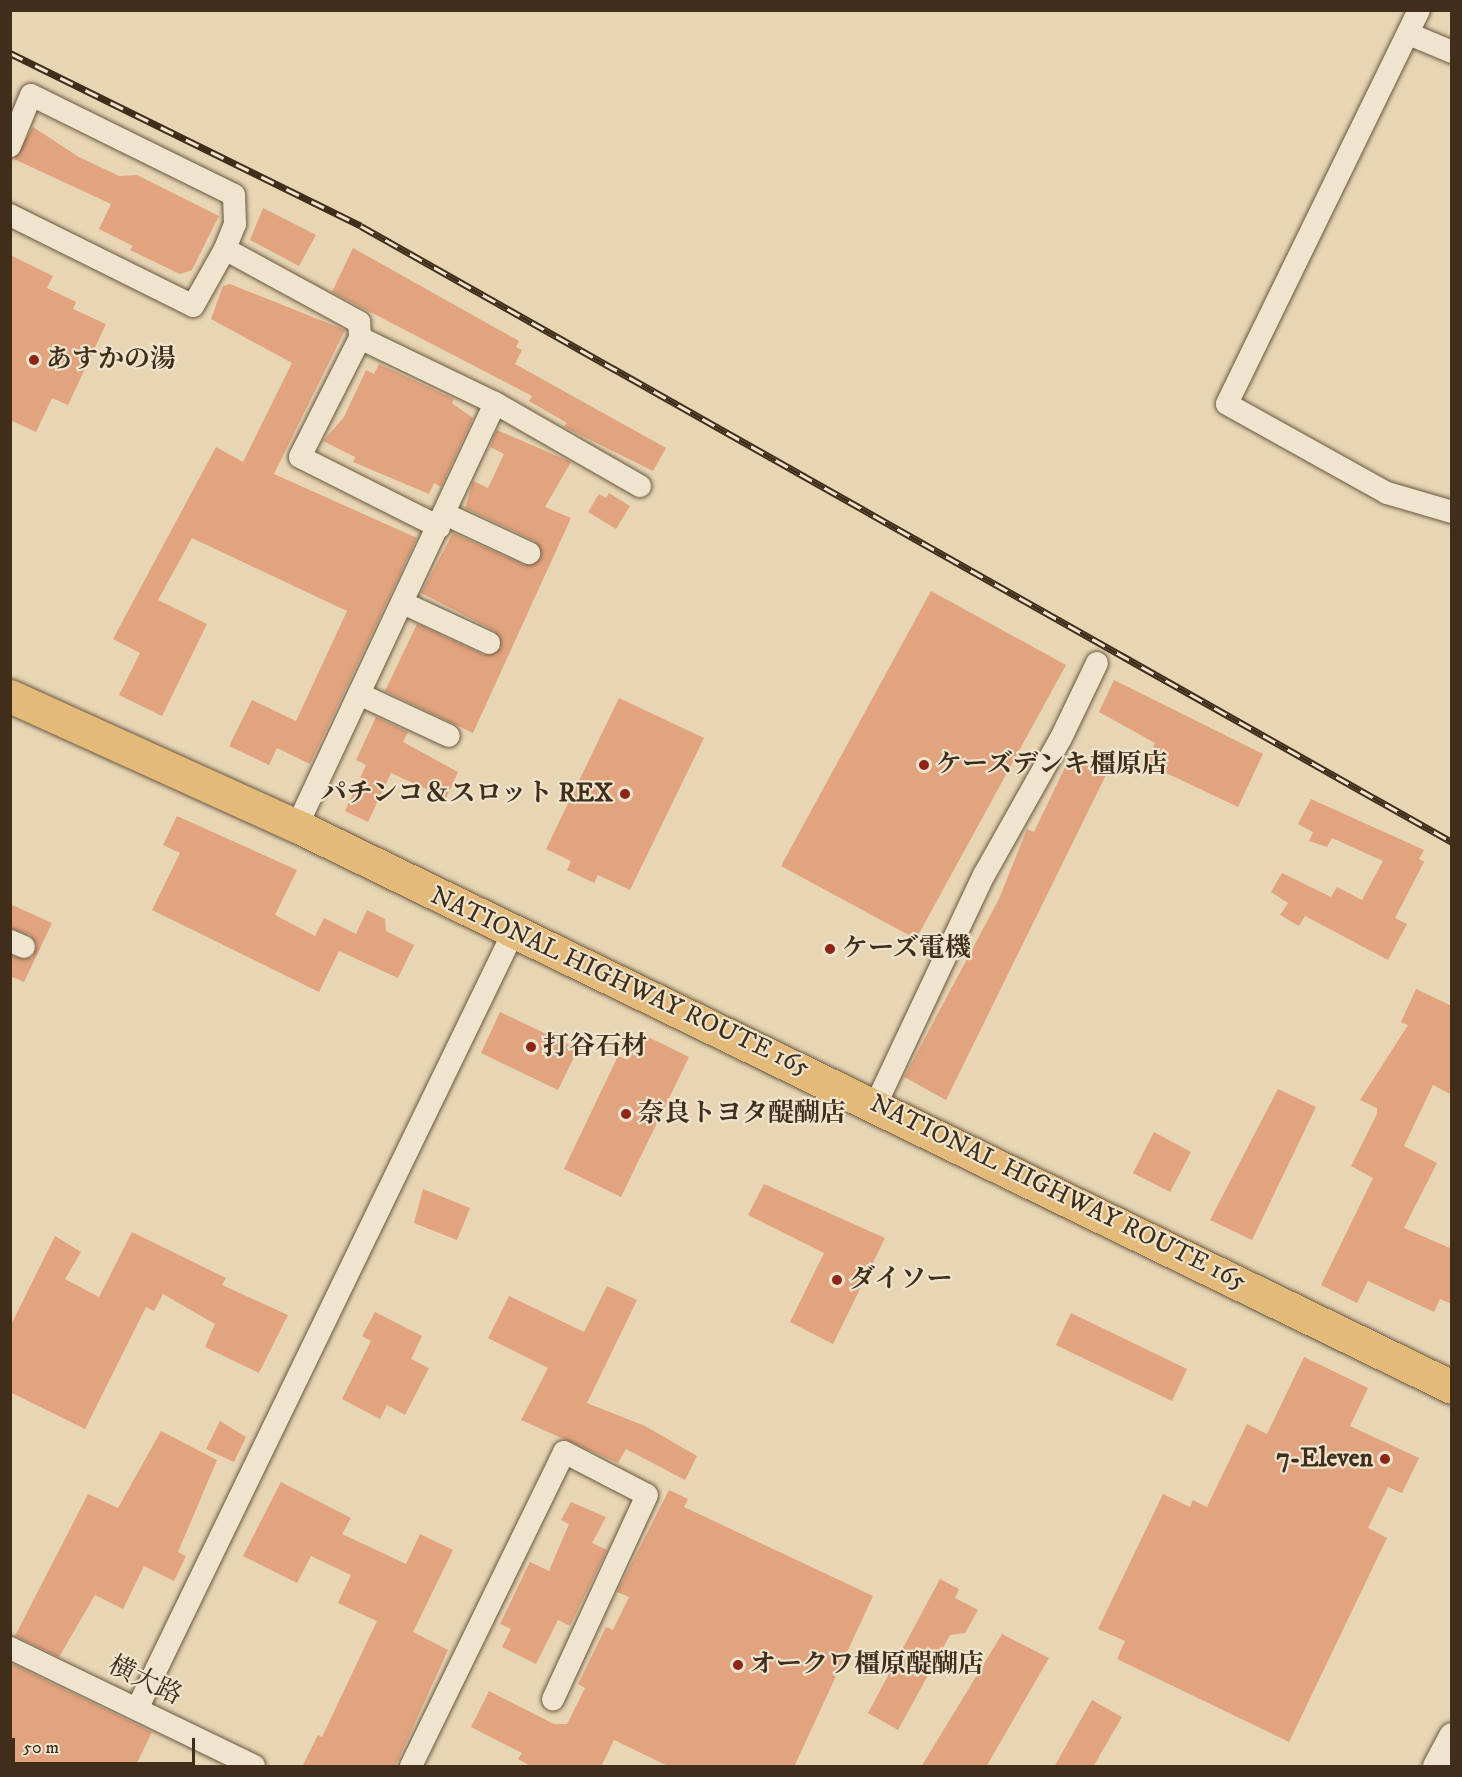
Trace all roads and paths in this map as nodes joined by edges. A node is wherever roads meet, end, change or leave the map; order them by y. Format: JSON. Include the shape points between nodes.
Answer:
{"nodes":[{"id":1,"x":1419,"y":10,"type":"edge"},
{"id":2,"x":1409,"y":34,"type":"junction"},
{"id":3,"x":1452,"y":51,"type":"edge"},
{"id":4,"x":10,"y":146,"type":"edge"},
{"id":5,"x":10,"y":215,"type":"edge"},
{"id":6,"x":225,"y":249,"type":"junction"},
{"id":7,"x":360,"y":338,"type":"junction"},
{"id":8,"x":495,"y":403,"type":"junction"},
{"id":9,"x":640,"y":486,"type":"dead end"},
{"id":10,"x":1452,"y":512,"type":"edge"},
{"id":11,"x":442,"y":520,"type":"junction"},
{"id":12,"x":529,"y":553,"type":"dead end"},
{"id":13,"x":403,"y":603,"type":"junction"},
{"id":14,"x":489,"y":643,"type":"dead end"},
{"id":15,"x":1096,"y":663,"type":"dead end"},
{"id":16,"x":360,"y":694,"type":"junction"},
{"id":17,"x":10,"y":696,"type":"edge"},
{"id":18,"x":449,"y":736,"type":"dead end"},
{"id":19,"x":297,"y":826,"type":"junction"},
{"id":20,"x":513,"y":933,"type":"junction"},
{"id":21,"x":876,"y":1104,"type":"junction"},
{"id":22,"x":1452,"y":1387,"type":"edge"},
{"id":23,"x":10,"y":1648,"type":"edge"},
{"id":24,"x":553,"y":1699,"type":"dead end"},
{"id":25,"x":137,"y":1709,"type":"junction"},
{"id":26,"x":1452,"y":1736,"type":"edge"},
{"id":27,"x":254,"y":1767,"type":"edge"},
{"id":28,"x":411,"y":1767,"type":"edge"},
{"id":29,"x":1436,"y":1767,"type":"edge"}],
"edges":[{"from":1,"to":2,"type":"street"},
{"from":2,"to":3,"type":"street"},
{"from":2,"to":10,"type":"street","via":[[1227,404],[1386,492]]},
{"from":4,"to":6,"type":"street","via":[[31,95],[234,195],[235,224]]},
{"from":5,"to":6,"type":"street","via":[[193,306]]},
{"from":6,"to":7,"type":"street","via":[[359,322]]},
{"from":7,"to":8,"type":"street"},
{"from":7,"to":11,"type":"street","via":[[300,457]]},
{"from":8,"to":9,"type":"street"},
{"from":8,"to":11,"type":"street"},
{"from":11,"to":12,"type":"street"},
{"from":11,"to":13,"type":"street"},
{"from":13,"to":14,"type":"street"},
{"from":13,"to":16,"type":"street"},
{"from":15,"to":21,"type":"street","via":[[1061,738],[984,875]]},
{"from":16,"to":18,"type":"street"},
{"from":16,"to":19,"type":"street"},
{"from":17,"to":19,"type":"highway","name":"NATIONAL HIGHWAY ROUTE 165"},
{"from":19,"to":20,"type":"highway","name":"NATIONAL HIGHWAY ROUTE 165"},
{"from":20,"to":21,"type":"highway","name":"NATIONAL HIGHWAY ROUTE 165"},
{"from":20,"to":25,"type":"street"},
{"from":21,"to":22,"type":"highway","name":"NATIONAL HIGHWAY ROUTE 165"},
{"from":23,"to":25,"type":"street","name":"横大路"},
{"from":24,"to":28,"type":"street","via":[[647,1495],[564,1452]]},
{"from":25,"to":27,"type":"street","name":"横大路"},
{"from":26,"to":29,"type":"street"}]}
